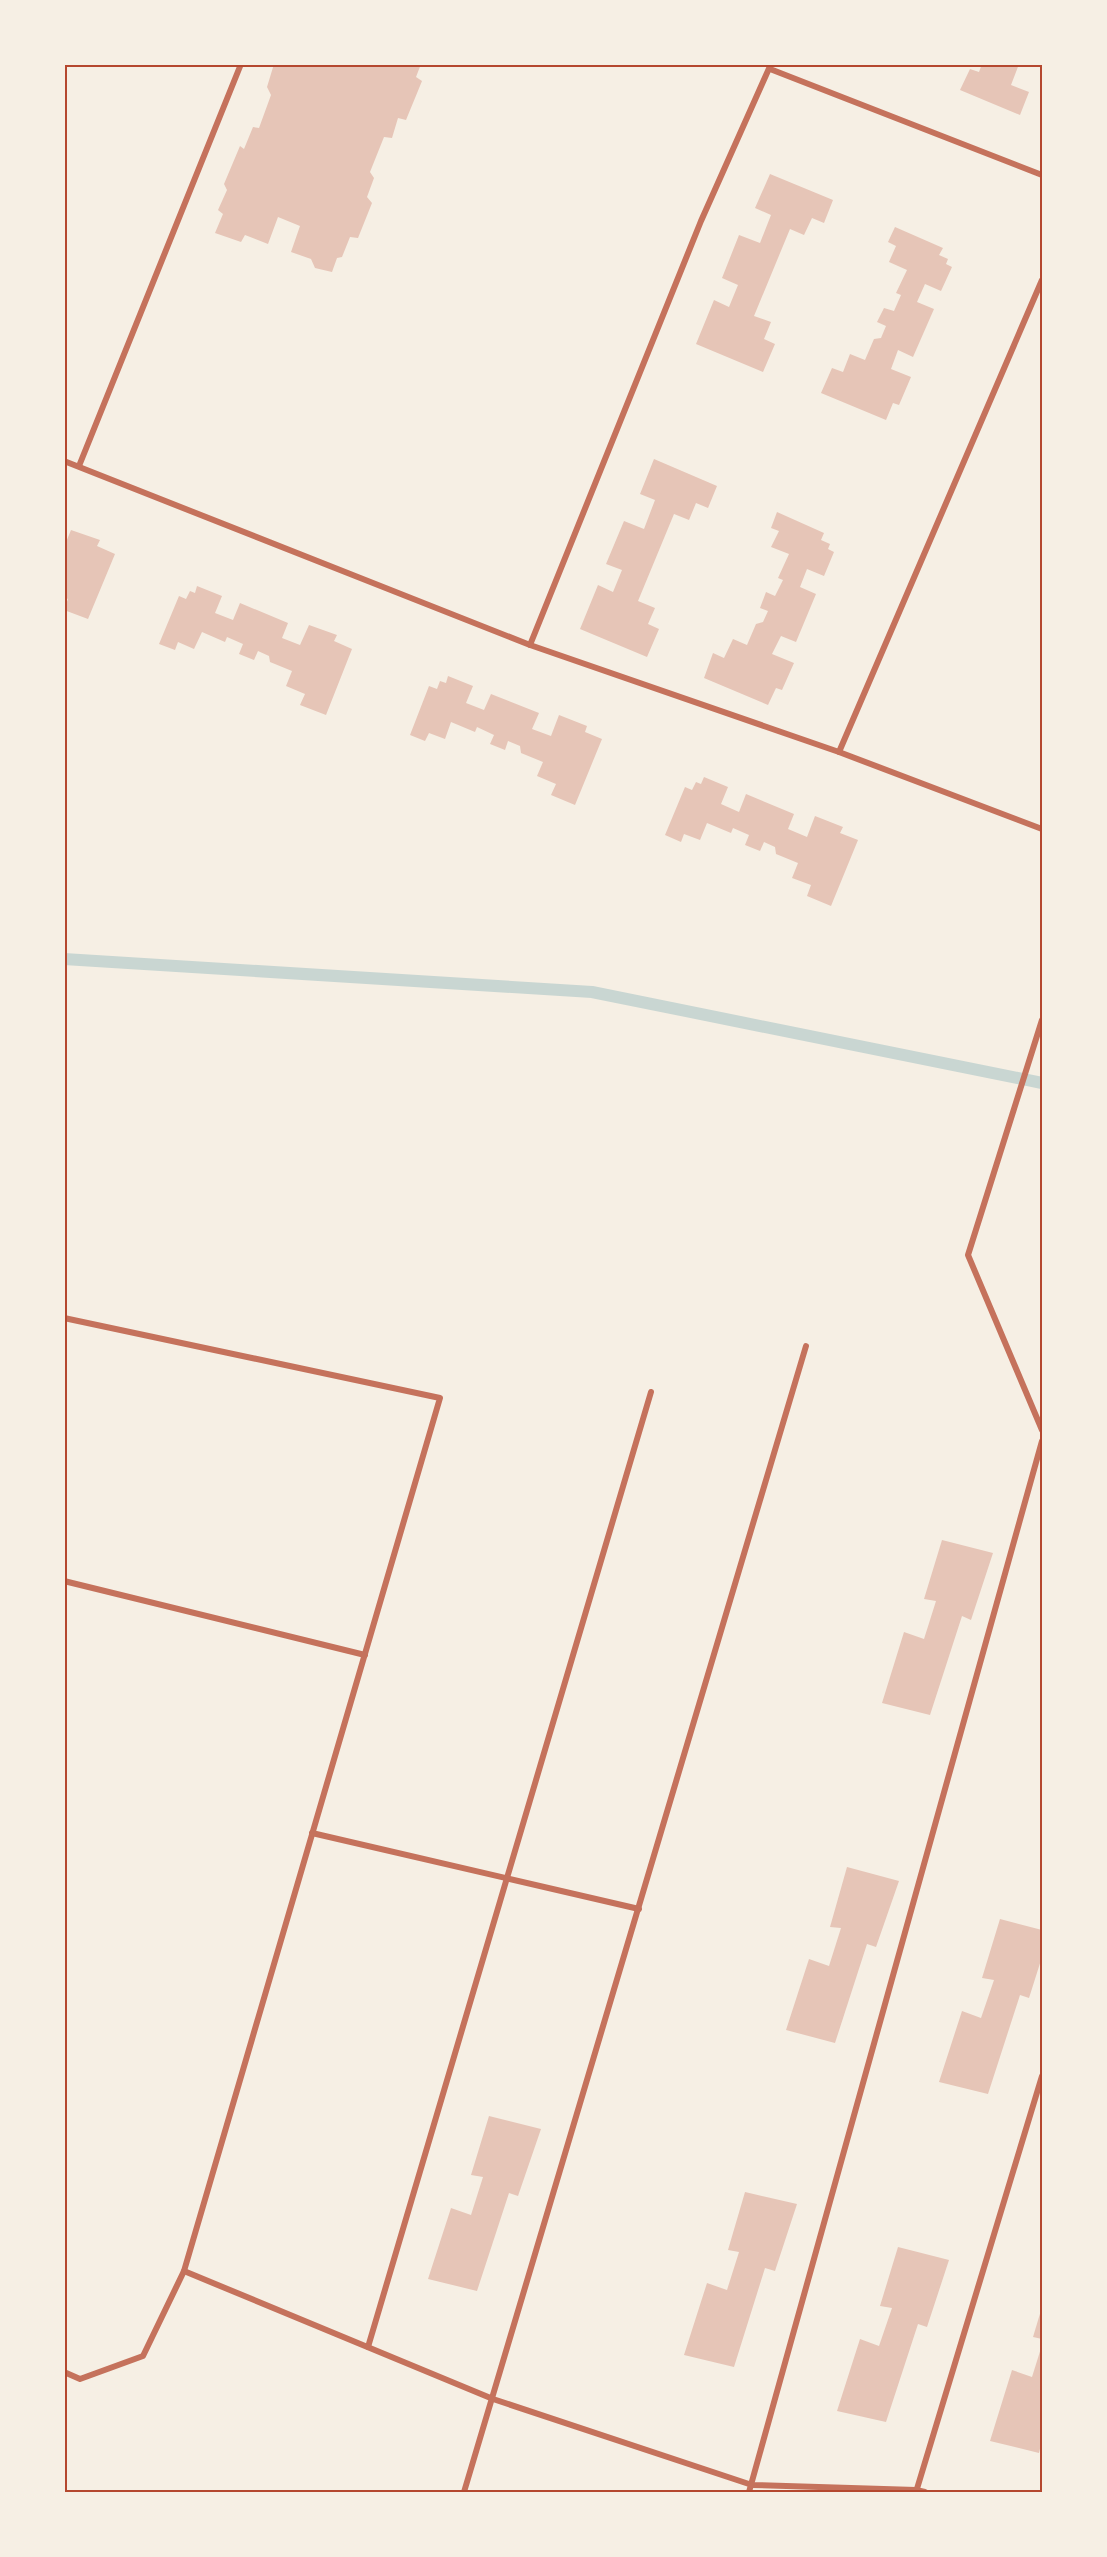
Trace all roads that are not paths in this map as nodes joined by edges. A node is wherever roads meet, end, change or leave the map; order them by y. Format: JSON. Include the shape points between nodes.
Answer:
{"nodes":[{"id":1,"x":241,"y":64,"type":"edge"},
{"id":2,"x":770,"y":67,"type":"edge"},
{"id":3,"x":1042,"y":175,"type":"edge"},
{"id":4,"x":1042,"y":280,"type":"edge"},
{"id":5,"x":64,"y":461,"type":"edge"},
{"id":6,"x":79,"y":466,"type":"junction"},
{"id":7,"x":530,"y":645,"type":"junction"},
{"id":8,"x":839,"y":752,"type":"junction"},
{"id":9,"x":1042,"y":829,"type":"edge"},
{"id":10,"x":1042,"y":1020,"type":"edge"},
{"id":11,"x":64,"y":1318,"type":"edge"},
{"id":12,"x":806,"y":1346,"type":"dead end"},
{"id":13,"x":651,"y":1392,"type":"dead end"},
{"id":14,"x":1042,"y":1430,"type":"edge"},
{"id":15,"x":1042,"y":1441,"type":"edge"},
{"id":16,"x":64,"y":1581,"type":"edge"},
{"id":17,"x":365,"y":1655,"type":"junction"},
{"id":18,"x":312,"y":1833,"type":"junction"},
{"id":19,"x":507,"y":1880,"type":"junction"},
{"id":20,"x":639,"y":1910,"type":"junction"},
{"id":21,"x":1042,"y":2076,"type":"edge"},
{"id":22,"x":184,"y":2271,"type":"junction"},
{"id":23,"x":368,"y":2347,"type":"junction"},
{"id":24,"x":64,"y":2372,"type":"edge"},
{"id":25,"x":493,"y":2399,"type":"junction"},
{"id":26,"x":750,"y":2489,"type":"edge"},
{"id":27,"x":916,"y":2491,"type":"edge"},
{"id":28,"x":465,"y":2493,"type":"edge"},
{"id":29,"x":924,"y":2493,"type":"edge"}],
"edges":[{"from":1,"to":6,"type":"street"},
{"from":2,"to":3,"type":"street"},
{"from":2,"to":7,"type":"street","via":[[697,232]]},
{"from":4,"to":8,"type":"street"},
{"from":5,"to":6,"type":"street"},
{"from":6,"to":7,"type":"street"},
{"from":7,"to":8,"type":"street"},
{"from":8,"to":9,"type":"street"},
{"from":10,"to":14,"type":"street","via":[[968,1255]]},
{"from":11,"to":17,"type":"street","via":[[440,1398]]},
{"from":12,"to":20,"type":"street"},
{"from":13,"to":19,"type":"street"},
{"from":15,"to":26,"type":"street"},
{"from":16,"to":17,"type":"street"},
{"from":17,"to":18,"type":"street"},
{"from":18,"to":19,"type":"street"},
{"from":18,"to":22,"type":"street"},
{"from":19,"to":20,"type":"street"},
{"from":19,"to":23,"type":"street"},
{"from":20,"to":25,"type":"street"},
{"from":21,"to":27,"type":"street"},
{"from":22,"to":23,"type":"street"},
{"from":22,"to":24,"type":"street","via":[[143,2356],[80,2379]]},
{"from":23,"to":25,"type":"street"},
{"from":25,"to":26,"type":"street"},
{"from":25,"to":28,"type":"street"},
{"from":26,"to":27,"type":"street"},
{"from":27,"to":29,"type":"street"}]}
